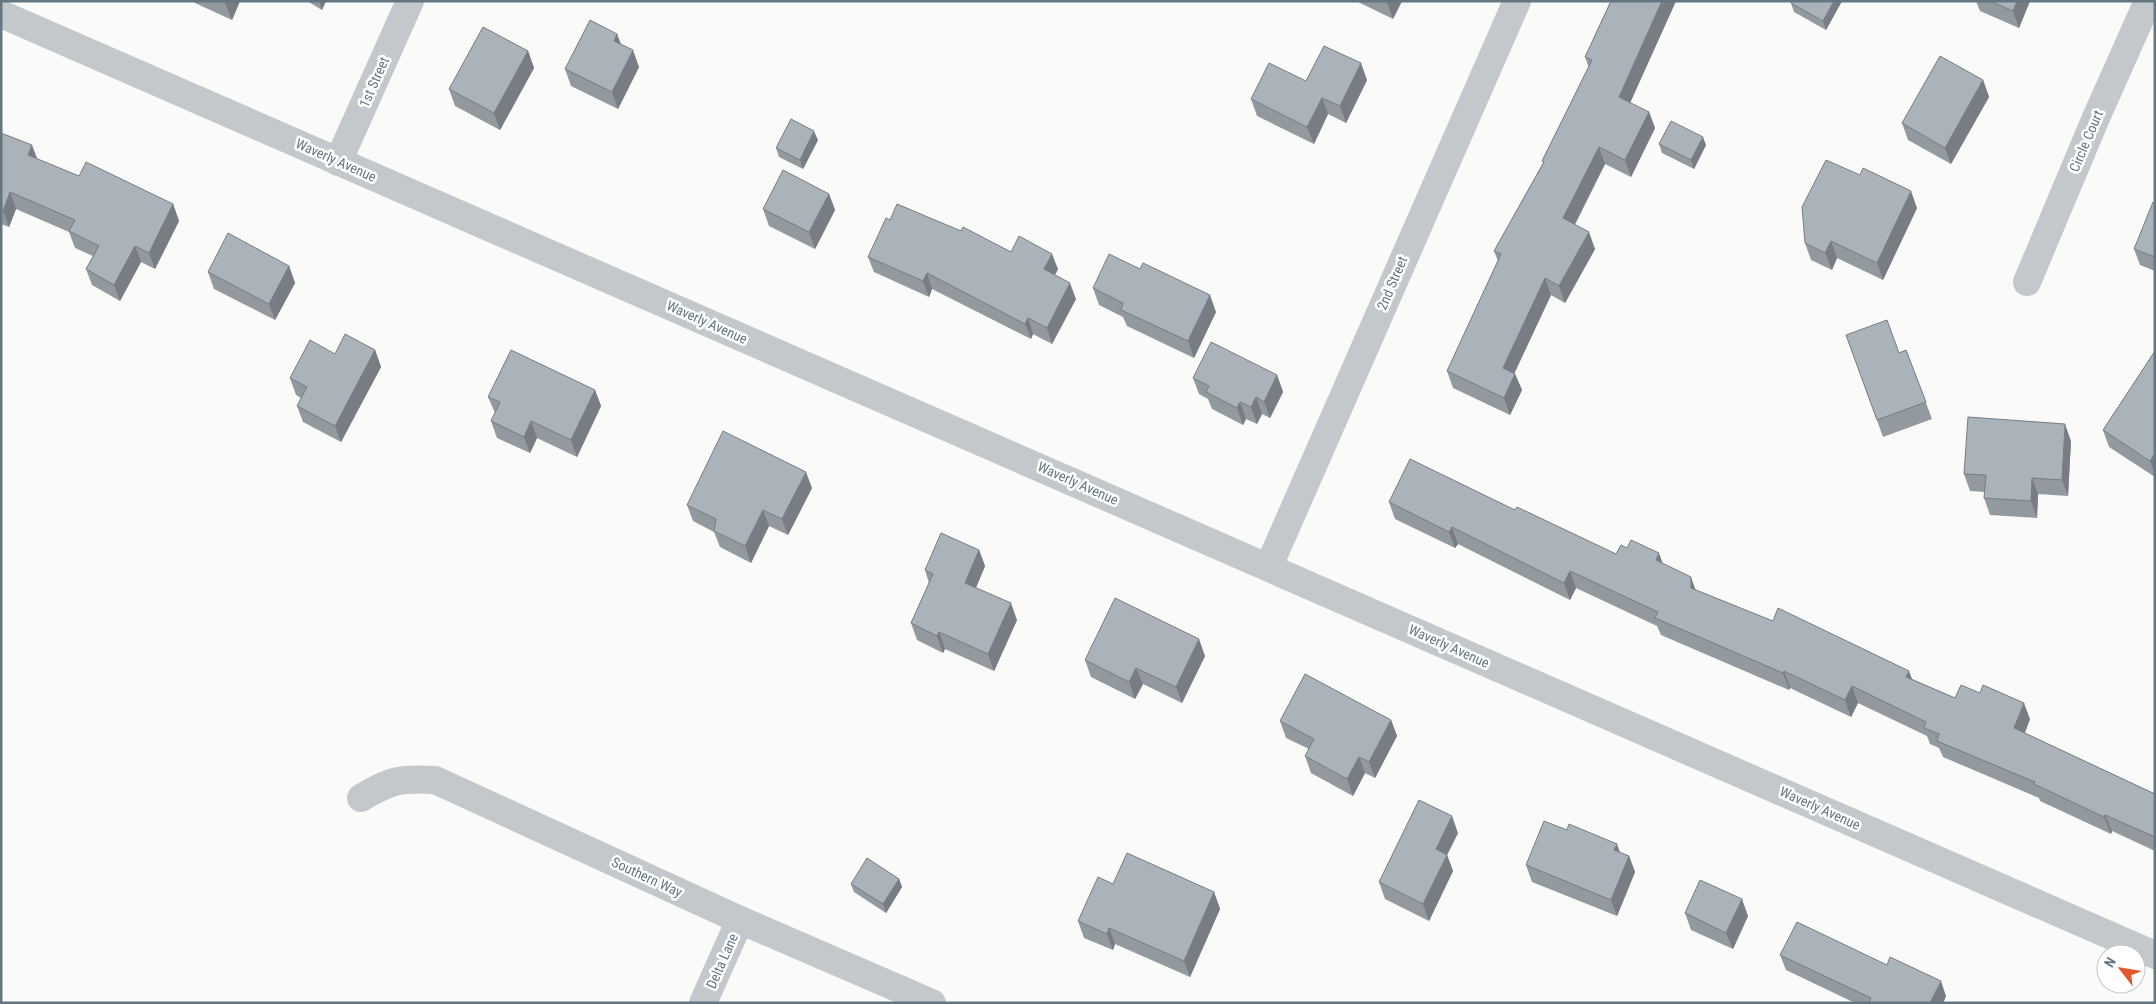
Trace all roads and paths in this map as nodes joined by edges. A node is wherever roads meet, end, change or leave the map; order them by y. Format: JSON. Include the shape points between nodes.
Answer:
{"nodes":[{"id":1,"x":410,"y":1,"type":"edge"},
{"id":2,"x":1516,"y":1,"type":"edge"},
{"id":3,"x":2148,"y":1,"type":"edge"},
{"id":4,"x":1,"y":14,"type":"edge"},
{"id":5,"x":338,"y":162,"type":"junction"},
{"id":6,"x":2027,"y":282,"type":"dead end"},
{"id":7,"x":1269,"y":566,"type":"junction"},
{"id":8,"x":361,"y":798,"type":"dead end"},
{"id":9,"x":740,"y":920,"type":"junction"},
{"id":10,"x":2155,"y":955,"type":"edge"},
{"id":11,"x":703,"y":1003,"type":"edge"},
{"id":12,"x":932,"y":1003,"type":"edge"}],
"edges":[{"from":1,"to":5,"type":"street","name":"1st Street"},
{"from":2,"to":7,"type":"street","name":"2nd Street"},
{"from":3,"to":6,"type":"street","name":"Circle Court"},
{"from":4,"to":5,"type":"street","name":"Waverly Avenue"},
{"from":5,"to":7,"type":"street","name":"Waverly Avenue"},
{"from":7,"to":10,"type":"street","name":"Waverly Avenue"},
{"from":8,"to":9,"type":"street","name":"Southern Way","via":[[406,778],[435,780]]},
{"from":9,"to":11,"type":"street","name":"Delta Lane"},
{"from":9,"to":12,"type":"street","name":"Southern Way"}]}
